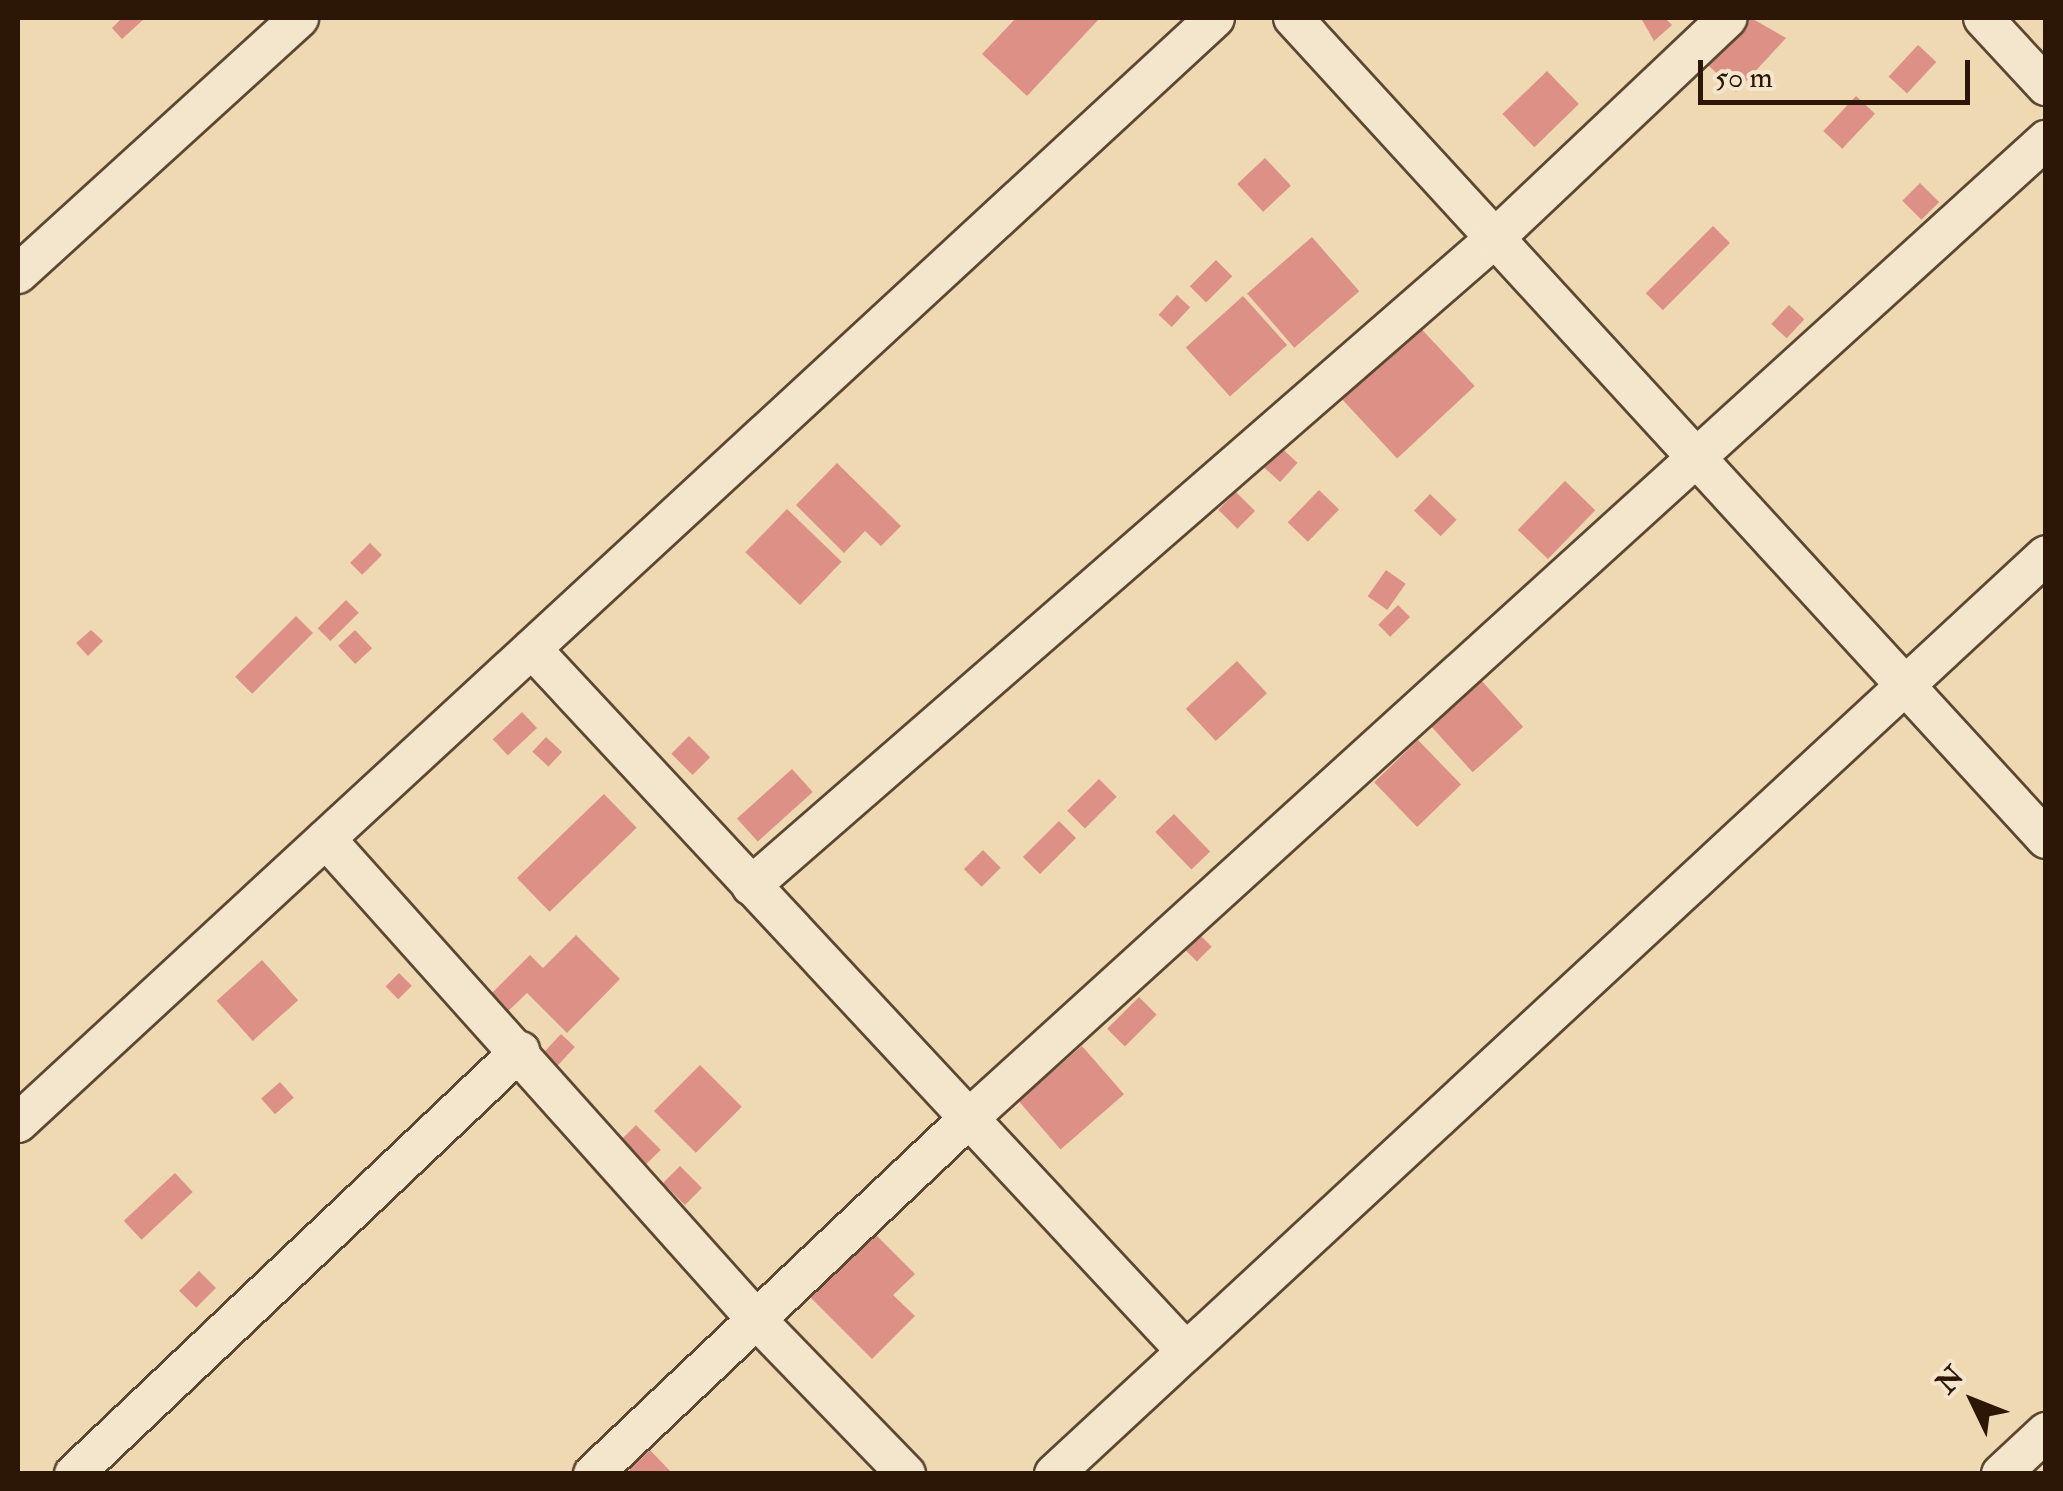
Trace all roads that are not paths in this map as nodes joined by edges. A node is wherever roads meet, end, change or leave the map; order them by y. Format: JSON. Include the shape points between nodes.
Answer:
{"nodes":[{"id":1,"x":299,"y":18,"type":"edge"},
{"id":2,"x":1215,"y":18,"type":"edge"},
{"id":3,"x":1294,"y":18,"type":"edge"},
{"id":4,"x":1728,"y":18,"type":"edge"},
{"id":5,"x":1983,"y":18,"type":"edge"},
{"id":6,"x":2046,"y":86,"type":"edge"},
{"id":7,"x":2046,"y":140,"type":"edge"},
{"id":8,"x":1495,"y":238,"type":"junction"},
{"id":9,"x":18,"y":274,"type":"edge"},
{"id":10,"x":1696,"y":458,"type":"junction"},
{"id":11,"x":2046,"y":555,"type":"edge"},
{"id":12,"x":532,"y":649,"type":"junction"},
{"id":13,"x":1906,"y":686,"type":"junction"},
{"id":14,"x":326,"y":838,"type":"junction"},
{"id":15,"x":2046,"y":839,"type":"edge"},
{"id":16,"x":750,"y":886,"type":"junction"},
{"id":17,"x":520,"y":1051,"type":"junction"},
{"id":18,"x":967,"y":1120,"type":"junction"},
{"id":19,"x":18,"y":1123,"type":"edge"},
{"id":20,"x":754,"y":1318,"type":"junction"},
{"id":21,"x":1183,"y":1348,"type":"junction"},
{"id":22,"x":2046,"y":1432,"type":"edge"},
{"id":23,"x":74,"y":1474,"type":"edge"},
{"id":24,"x":592,"y":1474,"type":"edge"},
{"id":25,"x":906,"y":1474,"type":"edge"},
{"id":26,"x":1054,"y":1474,"type":"edge"},
{"id":27,"x":2001,"y":1474,"type":"edge"}],
"edges":[{"from":1,"to":9,"type":"street"},
{"from":2,"to":12,"type":"street"},
{"from":3,"to":8,"type":"street"},
{"from":4,"to":8,"type":"street"},
{"from":5,"to":6,"type":"street"},
{"from":7,"to":10,"type":"street"},
{"from":8,"to":10,"type":"street"},
{"from":8,"to":16,"type":"street"},
{"from":10,"to":13,"type":"street"},
{"from":10,"to":18,"type":"street"},
{"from":11,"to":13,"type":"street"},
{"from":12,"to":14,"type":"street"},
{"from":12,"to":16,"type":"street"},
{"from":13,"to":15,"type":"street"},
{"from":13,"to":21,"type":"street"},
{"from":14,"to":17,"type":"street"},
{"from":14,"to":19,"type":"street"},
{"from":16,"to":18,"type":"street"},
{"from":17,"to":20,"type":"street"},
{"from":17,"to":23,"type":"street"},
{"from":18,"to":20,"type":"street"},
{"from":18,"to":21,"type":"street"},
{"from":20,"to":24,"type":"street"},
{"from":20,"to":25,"type":"street"},
{"from":21,"to":26,"type":"street"},
{"from":22,"to":27,"type":"street"}]}
